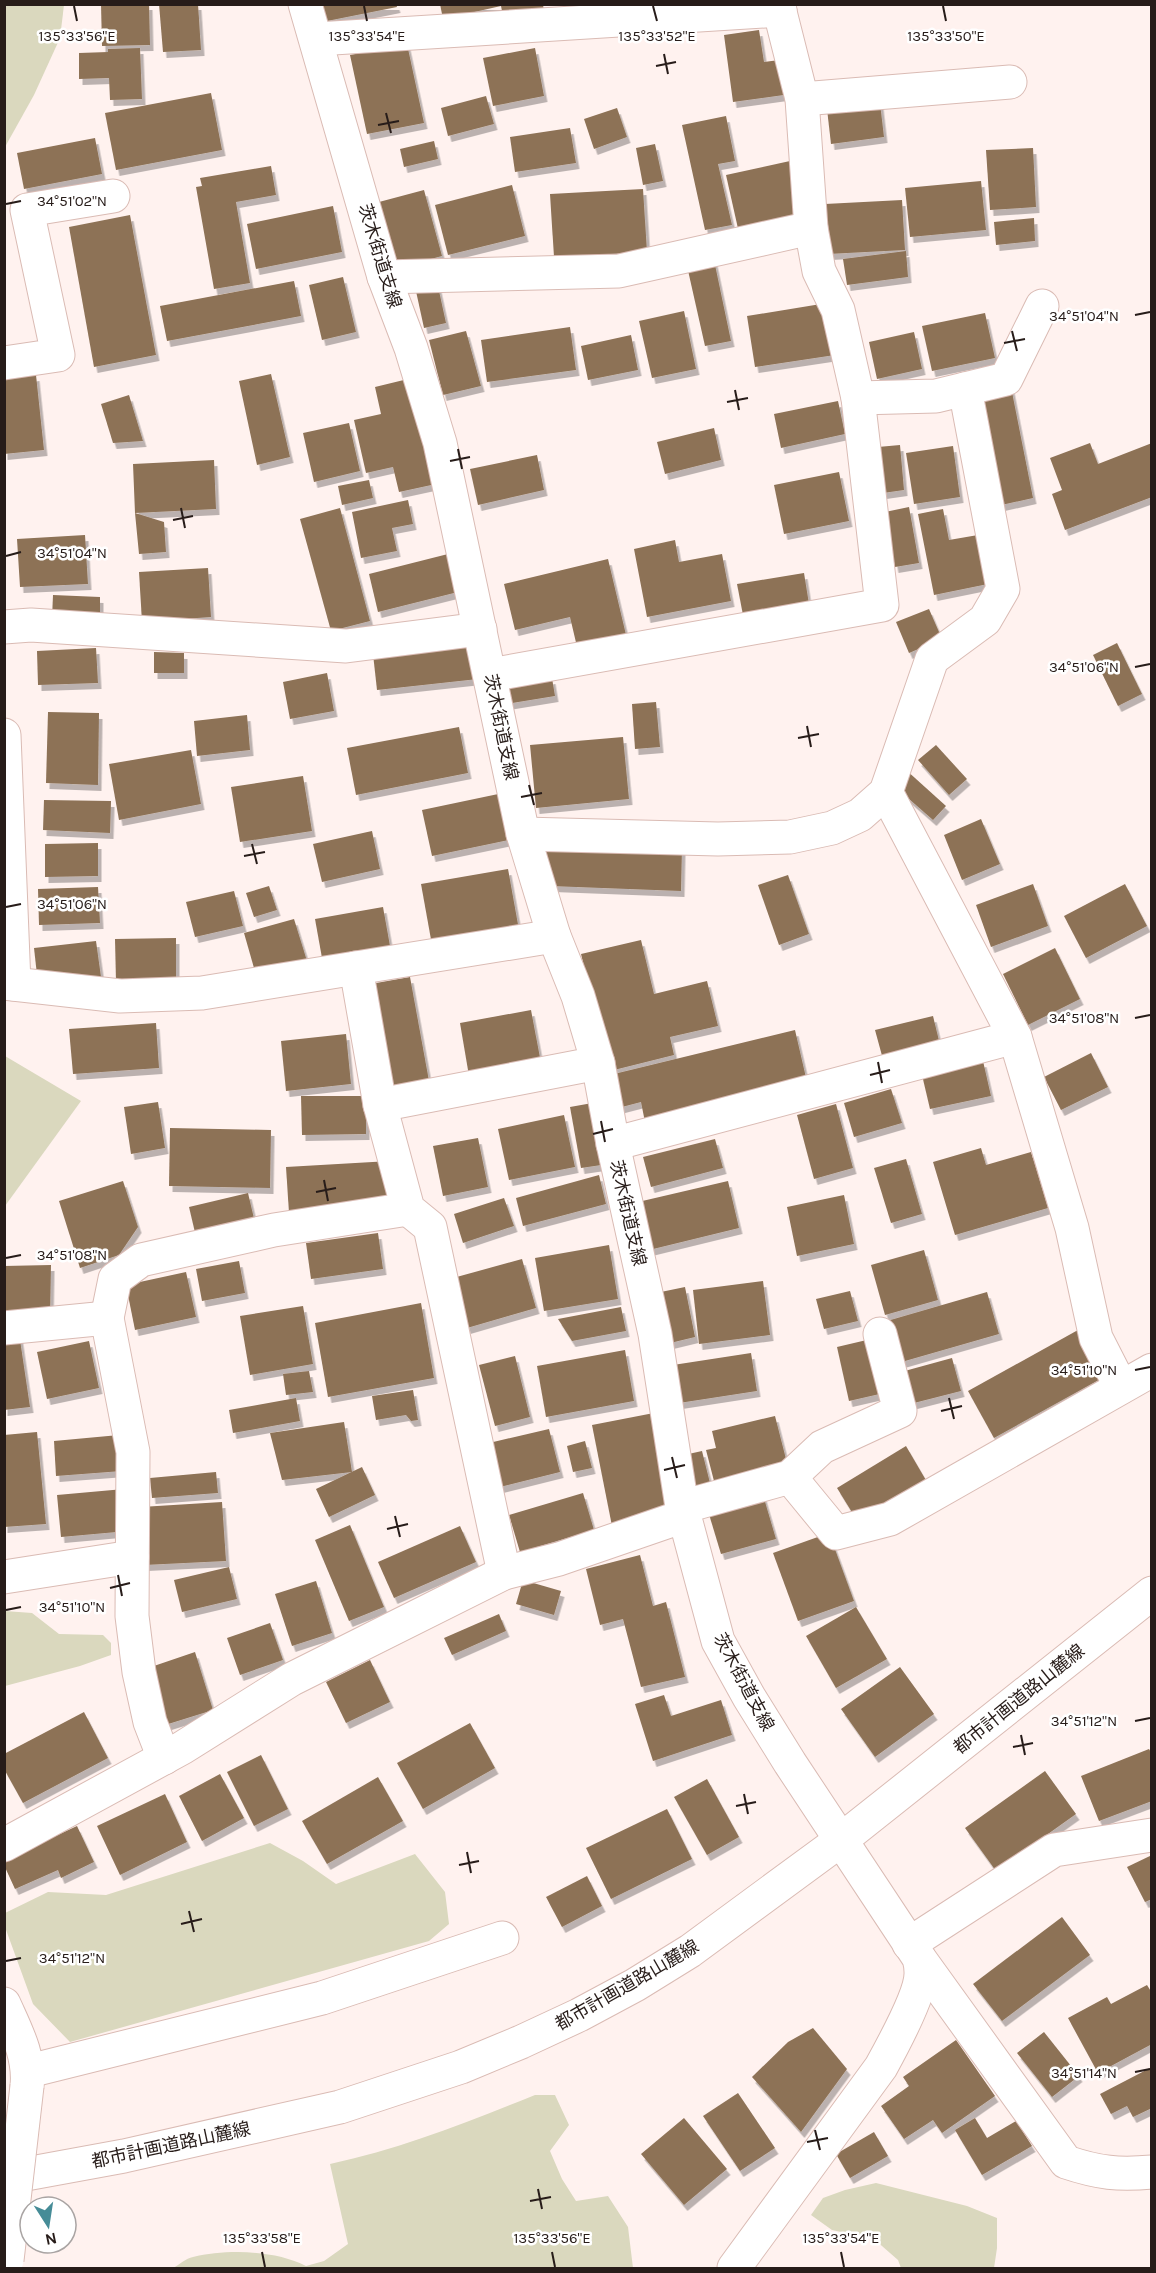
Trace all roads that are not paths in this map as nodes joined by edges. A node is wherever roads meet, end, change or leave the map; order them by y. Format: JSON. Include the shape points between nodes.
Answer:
{"nodes":[{"id":1,"x":305,"y":4,"type":"edge"},
{"id":2,"x":779,"y":7,"type":"edge"},
{"id":3,"x":317,"y":39,"type":"junction"},
{"id":4,"x":1010,"y":82,"type":"dead end"},
{"id":5,"x":802,"y":99,"type":"junction"},
{"id":6,"x":113,"y":196,"type":"dead end"},
{"id":7,"x":812,"y":228,"type":"junction"},
{"id":8,"x":384,"y":277,"type":"junction"},
{"id":9,"x":1042,"y":306,"type":"dead end"},
{"id":10,"x":4,"y":363,"type":"edge"},
{"id":11,"x":964,"y":389,"type":"junction"},
{"id":12,"x":858,"y":398,"type":"junction"},
{"id":13,"x":4,"y":627,"type":"edge"},
{"id":14,"x":480,"y":629,"type":"junction"},
{"id":15,"x":490,"y":675,"type":"junction"},
{"id":16,"x":4,"y":735,"type":"edge"},
{"id":17,"x":886,"y":792,"type":"junction"},
{"id":18,"x":523,"y":834,"type":"junction"},
{"id":19,"x":554,"y":936,"type":"junction"},
{"id":20,"x":356,"y":968,"type":"junction"},
{"id":21,"x":9,"y":983,"type":"edge"},
{"id":22,"x":1015,"y":1037,"type":"junction"},
{"id":23,"x":598,"y":1063,"type":"junction"},
{"id":24,"x":380,"y":1105,"type":"junction"},
{"id":25,"x":613,"y":1144,"type":"junction"},
{"id":26,"x":408,"y":1209,"type":"junction"},
{"id":27,"x":107,"y":1318,"type":"junction"},
{"id":28,"x":4,"y":1328,"type":"edge"},
{"id":29,"x":880,"y":1334,"type":"dead end"},
{"id":30,"x":1152,"y":1370,"type":"edge"},
{"id":31,"x":1121,"y":1387,"type":"junction"},
{"id":32,"x":790,"y":1477,"type":"junction"},
{"id":33,"x":683,"y":1511,"type":"junction"},
{"id":34,"x":132,"y":1557,"type":"junction"},
{"id":35,"x":504,"y":1573,"type":"junction"},
{"id":36,"x":4,"y":1577,"type":"edge"},
{"id":37,"x":1152,"y":1593,"type":"edge"},
{"id":38,"x":164,"y":1758,"type":"junction"},
{"id":39,"x":1152,"y":1836,"type":"edge"},
{"id":40,"x":841,"y":1840,"type":"junction"},
{"id":41,"x":4,"y":1845,"type":"edge"},
{"id":42,"x":502,"y":1938,"type":"dead end"},
{"id":43,"x":914,"y":1951,"type":"junction"},
{"id":44,"x":4,"y":2004,"type":"edge"},
{"id":45,"x":28,"y":2079,"type":"junction"},
{"id":46,"x":1152,"y":2172,"type":"edge"},
{"id":47,"x":4,"y":2178,"type":"edge"},
{"id":48,"x":8,"y":2264,"type":"edge"},
{"id":49,"x":734,"y":2268,"type":"edge"}],
"edges":[{"from":1,"to":3,"type":"street","name":"茨木街道支線"},
{"from":2,"to":3,"type":"street"},
{"from":2,"to":5,"type":"street"},
{"from":3,"to":8,"type":"street","name":"茨木街道支線"},
{"from":4,"to":5,"type":"street"},
{"from":5,"to":7,"type":"street"},
{"from":6,"to":10,"type":"street","via":[[27,210],[58,355]]},
{"from":7,"to":8,"type":"street","via":[[619,271]]},
{"from":7,"to":12,"type":"street","via":[[819,271],[838,310]]},
{"from":8,"to":14,"type":"street","name":"茨木街道支線","via":[[440,443]]},
{"from":9,"to":11,"type":"street","via":[[1006,379]]},
{"from":11,"to":12,"type":"street","via":[[936,396]]},
{"from":11,"to":17,"type":"street","via":[[1003,589],[985,620],[932,659]]},
{"from":12,"to":15,"type":"street","via":[[882,605]]},
{"from":13,"to":14,"type":"street","via":[[345,646]]},
{"from":14,"to":15,"type":"street","name":"茨木街道支線"},
{"from":15,"to":18,"type":"street","name":"茨木街道支線"},
{"from":16,"to":21,"type":"street"},
{"from":17,"to":18,"type":"street","via":[[860,815],[832,828],[790,837]]},
{"from":17,"to":22,"type":"street"},
{"from":18,"to":19,"type":"street","name":"茨木街道支線"},
{"from":19,"to":20,"type":"street"},
{"from":19,"to":23,"type":"street","name":"茨木街道支線","via":[[578,996]]},
{"from":20,"to":21,"type":"street","via":[[202,993],[120,996]]},
{"from":20,"to":24,"type":"street"},
{"from":22,"to":25,"type":"street"},
{"from":22,"to":31,"type":"street","via":[[1072,1228],[1096,1338]]},
{"from":23,"to":24,"type":"street"},
{"from":23,"to":25,"type":"street","name":"茨木街道支線"},
{"from":24,"to":26,"type":"street"},
{"from":25,"to":33,"type":"street","name":"茨木街道支線","via":[[655,1334]]},
{"from":26,"to":27,"type":"street","via":[[274,1230],[141,1260],[115,1279]]},
{"from":26,"to":35,"type":"street","via":[[430,1227]]},
{"from":27,"to":28,"type":"street"},
{"from":27,"to":34,"type":"street","via":[[133,1452]]},
{"from":29,"to":32,"type":"street","via":[[900,1411],[822,1447]]},
{"from":30,"to":31,"type":"street"},
{"from":31,"to":32,"type":"street","via":[[879,1522],[836,1533]]},
{"from":32,"to":33,"type":"street"},
{"from":33,"to":35,"type":"street","via":[[559,1559]]},
{"from":33,"to":40,"type":"street","name":"茨木街道支線","via":[[718,1641],[789,1763]]},
{"from":34,"to":36,"type":"street"},
{"from":34,"to":38,"type":"street","via":[[132,1616],[139,1672],[150,1722]]},
{"from":35,"to":38,"type":"street","via":[[292,1679]]},
{"from":37,"to":40,"type":"street","name":"都市計画道路山麓線"},
{"from":38,"to":41,"type":"street"},
{"from":39,"to":43,"type":"street","via":[[1054,1850]]},
{"from":40,"to":43,"type":"street","name":"茨木街道支線"},
{"from":40,"to":47,"type":"street","name":"都市計画道路山麓線","via":[[690,1951],[635,1985],[531,2038],[461,2067],[319,2112],[124,2156]]},
{"from":42,"to":45,"type":"street","via":[[322,1998]]},
{"from":43,"to":46,"type":"street","name":"茨木街道支線","via":[[1066,2162],[1098,2172]]},
{"from":43,"to":49,"type":"street","via":[[922,1973],[895,2041]]},
{"from":44,"to":45,"type":"street","via":[[26,2053]]},
{"from":45,"to":48,"type":"street","bridge":true}]}
